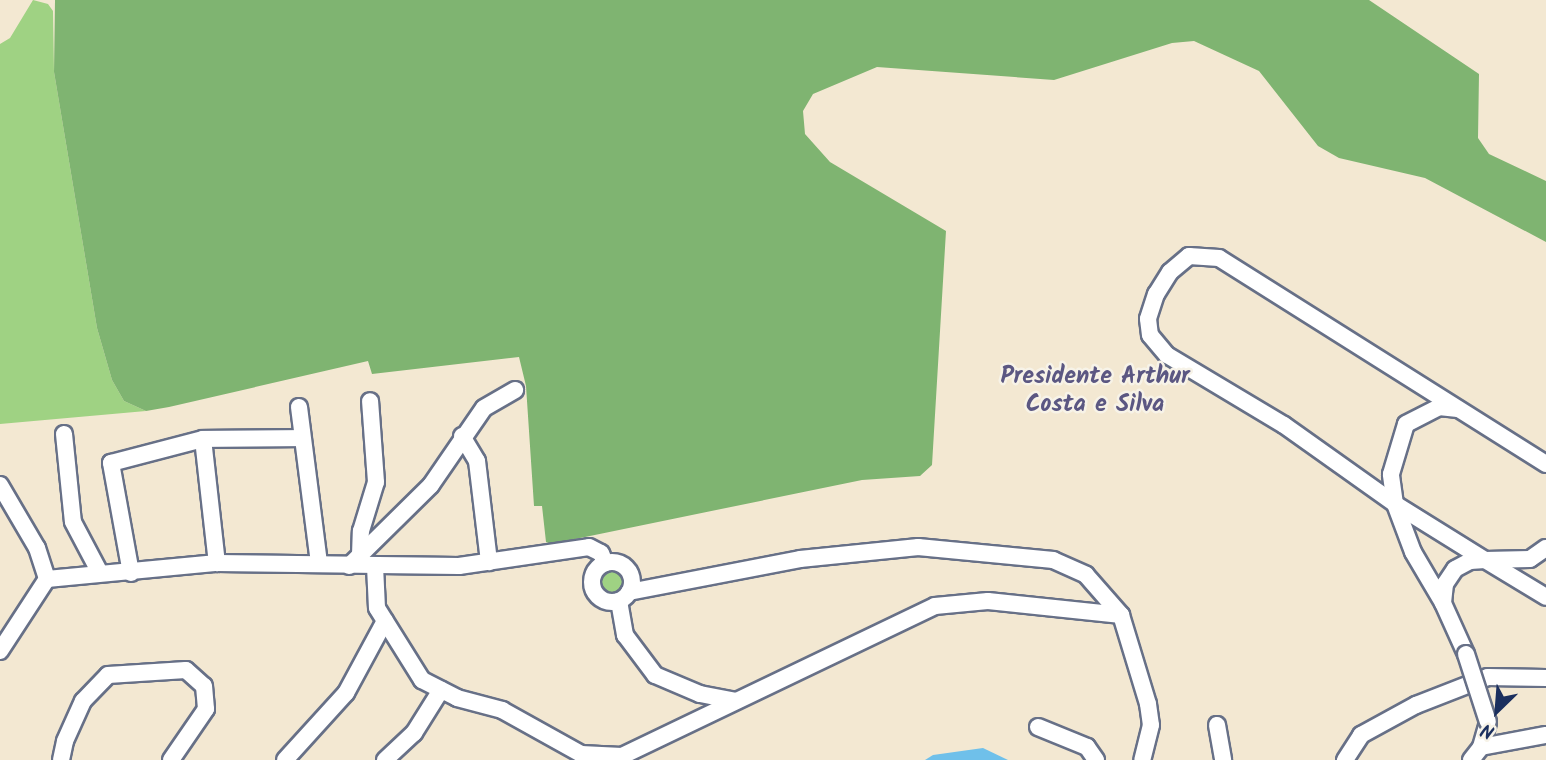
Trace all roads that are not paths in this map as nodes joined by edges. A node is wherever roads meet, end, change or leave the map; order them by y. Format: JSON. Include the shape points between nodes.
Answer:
{"nodes":[{"id":1,"x":515,"y":390,"type":"dead end"},
{"id":2,"x":370,"y":401,"type":"dead end"},
{"id":3,"x":299,"y":407,"type":"dead end"},
{"id":4,"x":1461,"y":410,"type":"junction"},
{"id":5,"x":64,"y":434,"type":"dead end"},
{"id":6,"x":462,"y":436,"type":"junction"},
{"id":7,"x":301,"y":438,"type":"junction"},
{"id":8,"x":203,"y":439,"type":"junction"},
{"id":9,"x":1546,"y":464,"type":"edge"},
{"id":10,"x":0,"y":485,"type":"edge"},
{"id":11,"x":1395,"y":504,"type":"junction"},
{"id":12,"x":1546,"y":548,"type":"edge"},
{"id":13,"x":1485,"y":559,"type":"junction"},
{"id":14,"x":355,"y":560,"type":"junction"},
{"id":15,"x":489,"y":562,"type":"junction"},
{"id":16,"x":217,"y":563,"type":"junction"},
{"id":17,"x":319,"y":563,"type":"junction"},
{"id":18,"x":605,"y":563,"type":"junction"},
{"id":19,"x":375,"y":566,"type":"junction"},
{"id":20,"x":100,"y":573,"type":"junction"},
{"id":21,"x":131,"y":573,"type":"junction"},
{"id":22,"x":47,"y":579,"type":"junction"},
{"id":23,"x":624,"y":597,"type":"junction"},
{"id":24,"x":1546,"y":597,"type":"edge"},
{"id":25,"x":1443,"y":603,"type":"junction"},
{"id":26,"x":1121,"y":615,"type":"junction"},
{"id":27,"x":385,"y":621,"type":"junction"},
{"id":28,"x":0,"y":651,"type":"edge"},
{"id":29,"x":1546,"y":678,"type":"edge"},
{"id":30,"x":442,"y":690,"type":"junction"},
{"id":31,"x":735,"y":701,"type":"junction"},
{"id":32,"x":1217,"y":725,"type":"dead end"},
{"id":33,"x":1038,"y":727,"type":"dead end"},
{"id":34,"x":1546,"y":735,"type":"edge"},
{"id":35,"x":1348,"y":754,"type":"edge"},
{"id":36,"x":1476,"y":754,"type":"edge"},
{"id":37,"x":61,"y":760,"type":"edge"},
{"id":38,"x":170,"y":760,"type":"edge"},
{"id":39,"x":285,"y":760,"type":"edge"},
{"id":40,"x":385,"y":760,"type":"edge"},
{"id":41,"x":1096,"y":760,"type":"edge"},
{"id":42,"x":1142,"y":760,"type":"edge"},
{"id":43,"x":1223,"y":760,"type":"edge"}],
"edges":[{"from":1,"to":6,"type":"street","via":[[484,408]]},
{"from":2,"to":14,"type":"street","via":[[376,482]]},
{"from":3,"to":7,"type":"street"},
{"from":4,"to":9,"type":"street"},
{"from":4,"to":11,"type":"street","via":[[1439,407],[1406,424],[1392,467]]},
{"from":4,"to":11,"type":"street","via":[[1219,258],[1189,256],[1161,283],[1148,319],[1150,335],[1167,355],[1284,425]]},
{"from":5,"to":20,"type":"street","via":[[73,522]]},
{"from":6,"to":14,"type":"street","via":[[431,485]]},
{"from":6,"to":15,"type":"street","via":[[477,461]]},
{"from":7,"to":8,"type":"street"},
{"from":7,"to":17,"type":"street"},
{"from":8,"to":16,"type":"street"},
{"from":8,"to":21,"type":"street","via":[[111,463]]},
{"from":10,"to":22,"type":"street","via":[[37,548]]},
{"from":11,"to":13,"type":"street"},
{"from":11,"to":25,"type":"street","via":[[1413,552]]},
{"from":12,"to":13,"type":"street","via":[[1530,559]]},
{"from":13,"to":24,"type":"street"},
{"from":13,"to":25,"type":"street","via":[[1455,569]]},
{"from":14,"to":17,"type":"street"},
{"from":14,"to":19,"type":"street"},
{"from":15,"to":18,"type":"street","via":[[589,547],[601,552]]},
{"from":15,"to":19,"type":"street"},
{"from":16,"to":17,"type":"street"},
{"from":16,"to":21,"type":"street"},
{"from":18,"to":23,"type":"street","via":[[626,568],[632,581]]},
{"from":18,"to":23,"type":"street","via":[[593,574],[594,592],[605,601]]},
{"from":19,"to":27,"type":"street","via":[[377,608]]},
{"from":20,"to":21,"type":"street"},
{"from":20,"to":22,"type":"street"},
{"from":22,"to":28,"type":"street"},
{"from":23,"to":26,"type":"street","via":[[800,559],[918,547],[1053,559],[1086,575]]},
{"from":23,"to":31,"type":"street","via":[[625,635],[655,675],[700,694]]},
{"from":25,"to":36,"type":"street","bridge":true,"via":[[1488,722]]},
{"from":26,"to":31,"type":"street","via":[[988,601],[935,606]]},
{"from":26,"to":42,"type":"street","via":[[1150,715]]},
{"from":27,"to":30,"type":"street","via":[[422,680]]},
{"from":27,"to":39,"type":"street","via":[[346,692]]},
{"from":29,"to":35,"type":"street","via":[[1488,677],[1374,726]]},
{"from":30,"to":31,"type":"street","via":[[502,710],[581,754],[622,756]]},
{"from":30,"to":40,"type":"street","via":[[414,733]]},
{"from":32,"to":43,"type":"street"},
{"from":33,"to":41,"type":"street","via":[[1087,747]]},
{"from":34,"to":36,"type":"street"},
{"from":37,"to":38,"type":"street","via":[[83,701],[108,674],[186,670],[204,686],[206,709]]}]}
